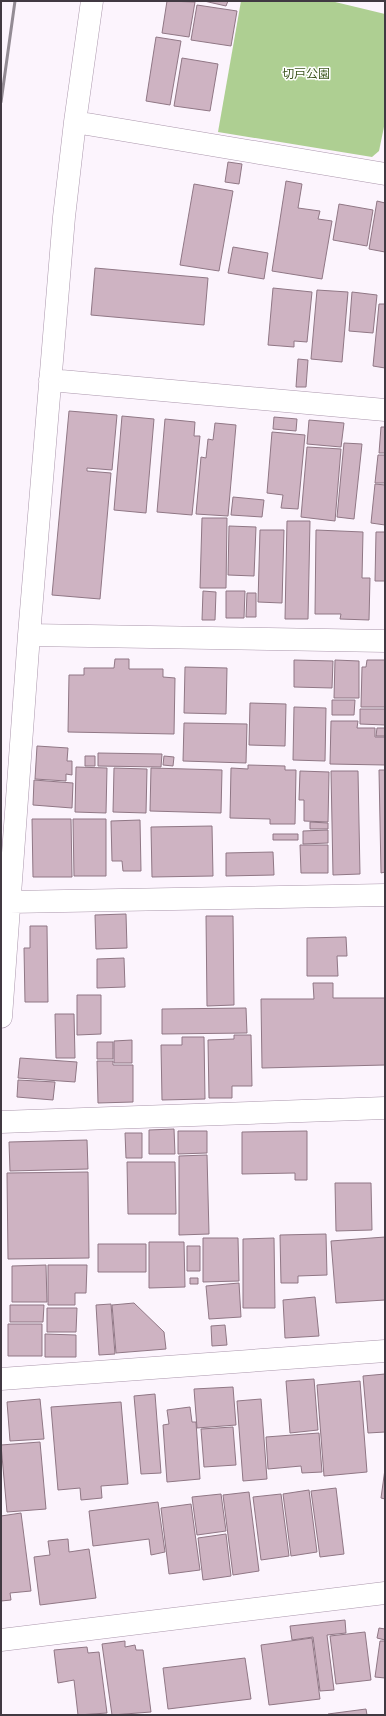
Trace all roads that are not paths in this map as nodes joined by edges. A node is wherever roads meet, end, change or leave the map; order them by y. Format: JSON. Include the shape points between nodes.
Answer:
{"nodes":[{"id":1,"x":92,"y":1,"type":"edge"},
{"id":2,"x":75,"y":122,"type":"junction"},
{"id":3,"x":384,"y":172,"type":"edge"},
{"id":4,"x":50,"y":380,"type":"junction"},
{"id":5,"x":385,"y":410,"type":"edge"},
{"id":6,"x":29,"y":635,"type":"junction"},
{"id":7,"x":385,"y":641,"type":"edge"},
{"id":8,"x":385,"y":895,"type":"edge"},
{"id":9,"x":10,"y":902,"type":"junction"},
{"id":10,"x":1,"y":1017,"type":"edge"},
{"id":11,"x":385,"y":1108,"type":"edge"},
{"id":12,"x":1,"y":1122,"type":"edge"},
{"id":13,"x":385,"y":1351,"type":"edge"},
{"id":14,"x":1,"y":1379,"type":"edge"},
{"id":15,"x":385,"y":1593,"type":"edge"},
{"id":16,"x":1,"y":1640,"type":"edge"}],
"edges":[{"from":1,"to":2,"type":"street"},
{"from":2,"to":3,"type":"street"},
{"from":2,"to":4,"type":"street"},
{"from":4,"to":5,"type":"street"},
{"from":4,"to":6,"type":"street"},
{"from":6,"to":7,"type":"street"},
{"from":6,"to":9,"type":"street"},
{"from":8,"to":9,"type":"street"},
{"from":9,"to":10,"type":"street"},
{"from":11,"to":12,"type":"street"},
{"from":13,"to":14,"type":"street"},
{"from":15,"to":16,"type":"street"}]}
